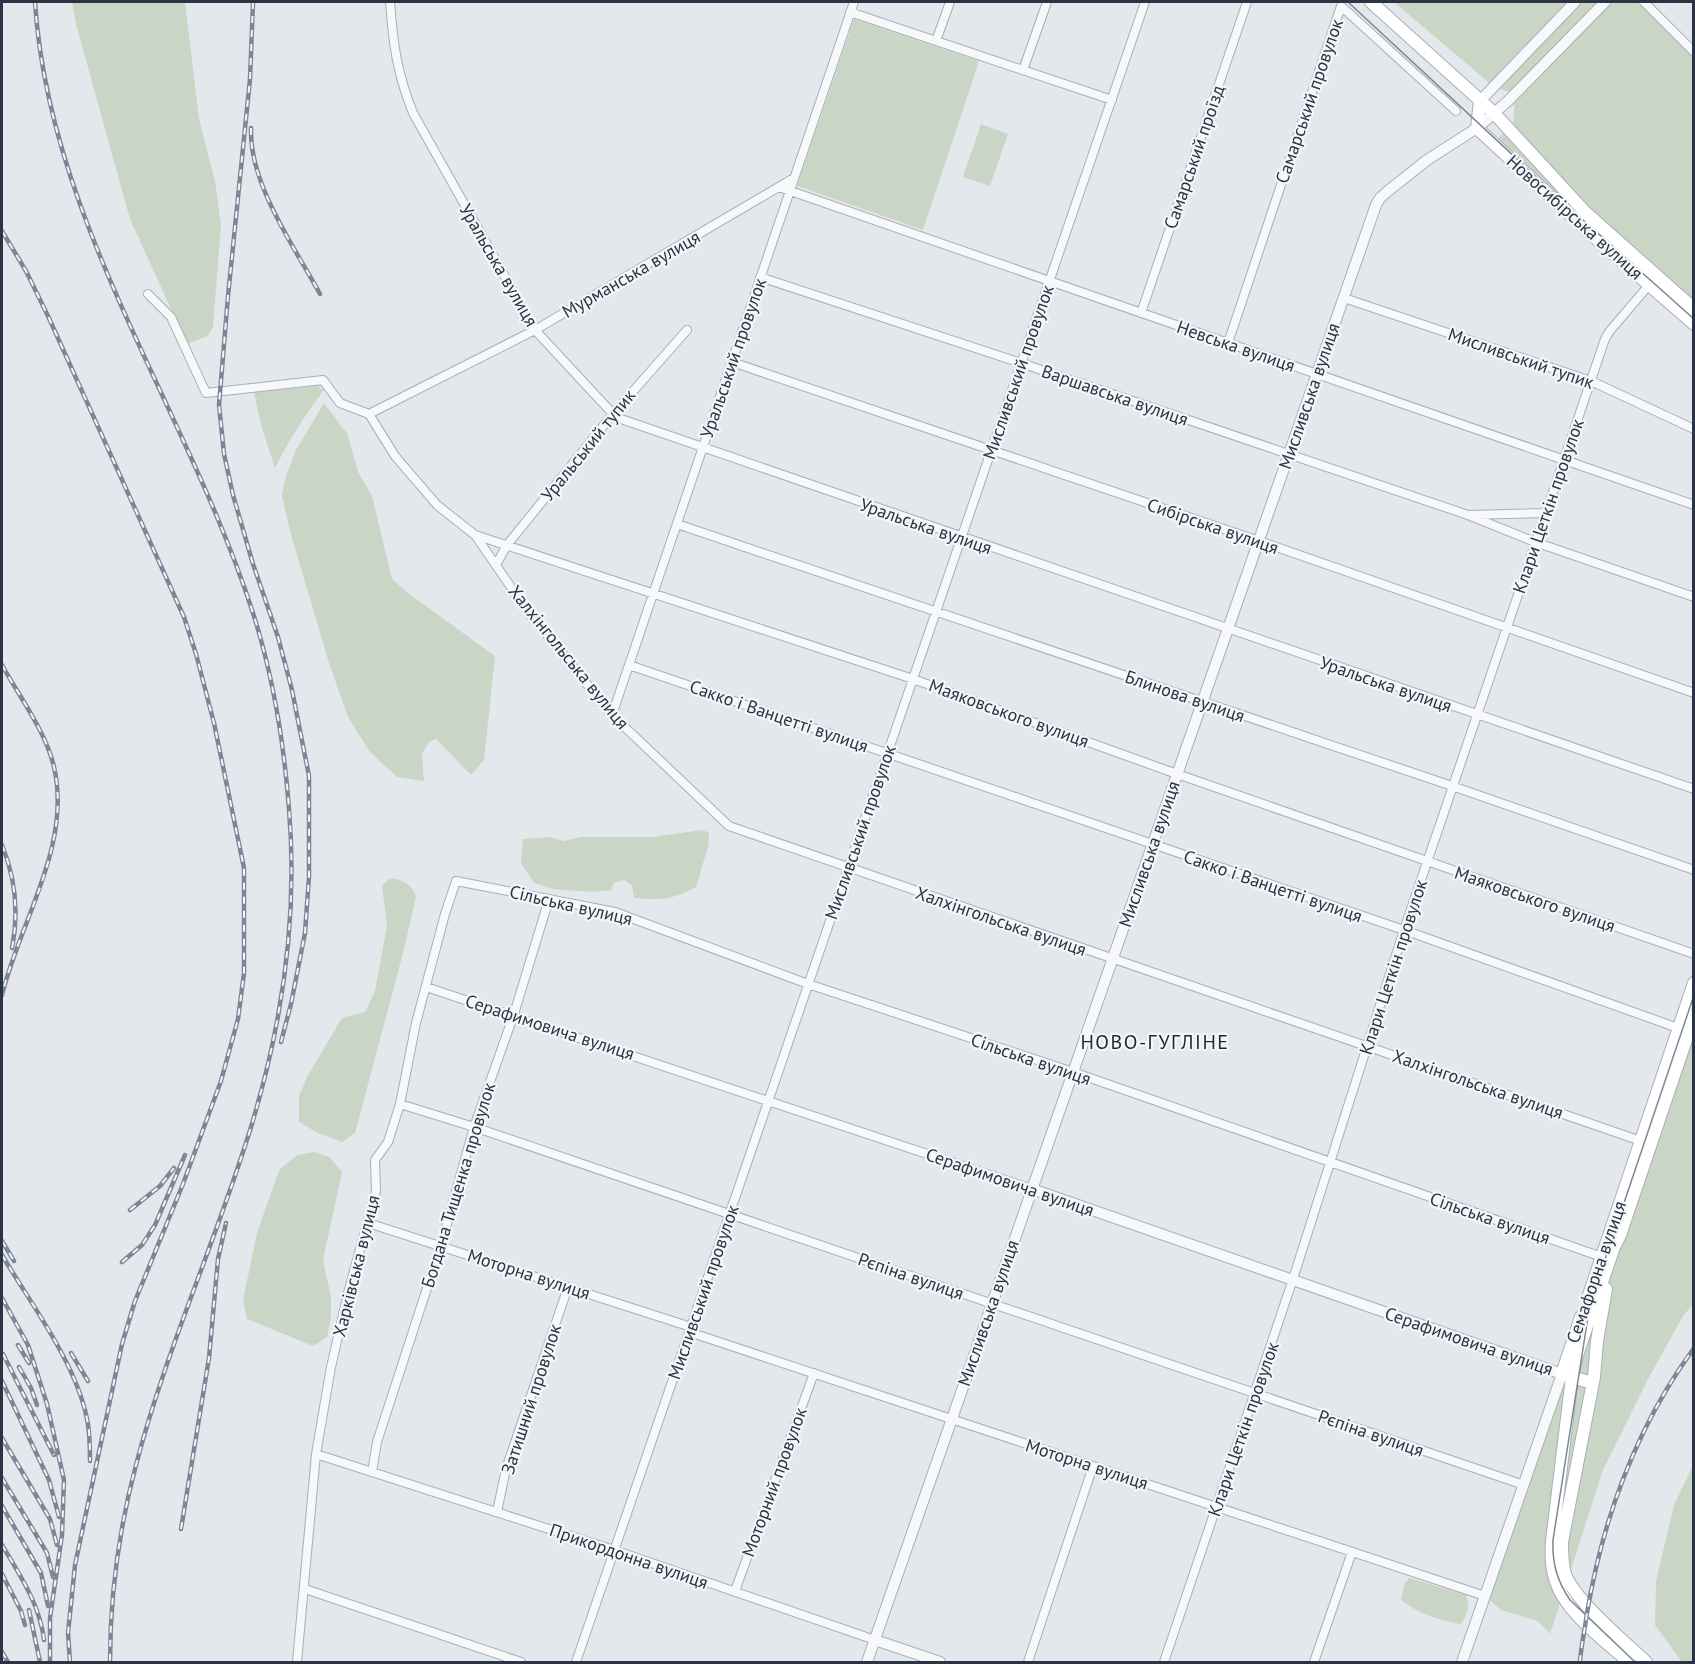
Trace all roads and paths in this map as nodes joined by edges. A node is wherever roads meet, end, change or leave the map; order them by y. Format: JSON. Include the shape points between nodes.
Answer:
{"nodes":[{"id":1,"x":390,"y":2,"type":"edge"},
{"id":2,"x":854,"y":2,"type":"edge"},
{"id":3,"x":950,"y":2,"type":"edge"},
{"id":4,"x":1047,"y":2,"type":"edge"},
{"id":5,"x":1145,"y":2,"type":"edge"},
{"id":6,"x":1247,"y":2,"type":"edge"},
{"id":7,"x":1371,"y":2,"type":"edge"},
{"id":8,"x":1575,"y":2,"type":"edge"},
{"id":9,"x":1605,"y":2,"type":"edge"},
{"id":10,"x":1644,"y":2,"type":"edge"},
{"id":11,"x":1338,"y":4,"type":"edge"},
{"id":12,"x":850,"y":12,"type":"junction"},
{"id":13,"x":936,"y":41,"type":"junction"},
{"id":14,"x":1694,"y":52,"type":"edge"},
{"id":15,"x":1023,"y":70,"type":"junction"},
{"id":16,"x":1112,"y":100,"type":"junction"},
{"id":17,"x":1480,"y":101,"type":"junction"},
{"id":18,"x":1507,"y":102,"type":"junction"},
{"id":19,"x":1456,"y":111,"type":"dead end"},
{"id":20,"x":1493,"y":112,"type":"junction"},
{"id":21,"x":1503,"y":123,"type":"junction"},
{"id":22,"x":1477,"y":128,"type":"junction"},
{"id":23,"x":1543,"y":166,"type":"junction"},
{"id":24,"x":1530,"y":177,"type":"junction"},
{"id":25,"x":794,"y":178,"type":"junction"},
{"id":26,"x":779,"y":187,"type":"junction"},
{"id":27,"x":790,"y":191,"type":"junction"},
{"id":28,"x":760,"y":277,"type":"junction"},
{"id":29,"x":1049,"y":281,"type":"junction"},
{"id":30,"x":1649,"y":285,"type":"junction"},
{"id":31,"x":148,"y":294,"type":"dead end"},
{"id":32,"x":1344,"y":298,"type":"junction"},
{"id":33,"x":1694,"y":309,"type":"edge"},
{"id":34,"x":1141,"y":313,"type":"junction"},
{"id":35,"x":1694,"y":324,"type":"edge"},
{"id":36,"x":535,"y":330,"type":"junction"},
{"id":37,"x":687,"y":330,"type":"dead end"},
{"id":38,"x":1228,"y":343,"type":"junction"},
{"id":39,"x":732,"y":362,"type":"junction"},
{"id":40,"x":1021,"y":363,"type":"junction"},
{"id":41,"x":1317,"y":373,"type":"junction"},
{"id":42,"x":1591,"y":381,"type":"junction"},
{"id":43,"x":369,"y":414,"type":"junction"},
{"id":44,"x":613,"y":414,"type":"junction"},
{"id":45,"x":1694,"y":429,"type":"edge"},
{"id":46,"x":702,"y":448,"type":"junction"},
{"id":47,"x":991,"y":451,"type":"junction"},
{"id":48,"x":1289,"y":454,"type":"junction"},
{"id":49,"x":1564,"y":459,"type":"junction"},
{"id":50,"x":1694,"y":505,"type":"edge"},
{"id":51,"x":1546,"y":513,"type":"junction"},
{"id":52,"x":1468,"y":515,"type":"junction"},
{"id":53,"x":676,"y":524,"type":"junction"},
{"id":54,"x":474,"y":535,"type":"junction"},
{"id":55,"x":961,"y":538,"type":"junction"},
{"id":56,"x":1258,"y":541,"type":"junction"},
{"id":57,"x":1535,"y":542,"type":"junction"},
{"id":58,"x":507,"y":545,"type":"junction"},
{"id":59,"x":495,"y":566,"type":"junction"},
{"id":60,"x":653,"y":593,"type":"junction"},
{"id":61,"x":1694,"y":597,"type":"edge"},
{"id":62,"x":936,"y":612,"type":"junction"},
{"id":63,"x":1506,"y":626,"type":"junction"},
{"id":64,"x":1227,"y":630,"type":"junction"},
{"id":65,"x":629,"y":665,"type":"junction"},
{"id":66,"x":913,"y":679,"type":"junction"},
{"id":67,"x":1694,"y":693,"type":"edge"},
{"id":68,"x":1202,"y":702,"type":"junction"},
{"id":69,"x":612,"y":715,"type":"junction"},
{"id":70,"x":1476,"y":716,"type":"junction"},
{"id":71,"x":887,"y":753,"type":"junction"},
{"id":72,"x":1177,"y":774,"type":"junction"},
{"id":73,"x":1452,"y":786,"type":"junction"},
{"id":74,"x":1694,"y":789,"type":"edge"},
{"id":75,"x":1152,"y":844,"type":"junction"},
{"id":76,"x":1427,"y":861,"type":"junction"},
{"id":77,"x":848,"y":869,"type":"junction"},
{"id":78,"x":1694,"y":870,"type":"edge"},
{"id":79,"x":456,"y":881,"type":"joint"},
{"id":80,"x":549,"y":899,"type":"junction"},
{"id":81,"x":1404,"y":930,"type":"junction"},
{"id":82,"x":1694,"y":954,"type":"edge"},
{"id":83,"x":1112,"y":959,"type":"junction"},
{"id":84,"x":1694,"y":983,"type":"edge"},
{"id":85,"x":808,"y":984,"type":"junction"},
{"id":86,"x":426,"y":987,"type":"junction"},
{"id":87,"x":513,"y":1014,"type":"junction"},
{"id":88,"x":1694,"y":1016,"type":"edge"},
{"id":89,"x":1678,"y":1028,"type":"junction"},
{"id":90,"x":1367,"y":1045,"type":"junction"},
{"id":91,"x":1073,"y":1072,"type":"junction"},
{"id":92,"x":769,"y":1099,"type":"junction"},
{"id":93,"x":400,"y":1104,"type":"junction"},
{"id":94,"x":474,"y":1127,"type":"junction"},
{"id":95,"x":1641,"y":1141,"type":"junction"},
{"id":96,"x":1330,"y":1162,"type":"junction"},
{"id":97,"x":1032,"y":1189,"type":"junction"},
{"id":98,"x":729,"y":1215,"type":"junction"},
{"id":99,"x":368,"y":1223,"type":"junction"},
{"id":100,"x":1620,"y":1235,"type":"junction"},
{"id":101,"x":441,"y":1245,"type":"junction"},
{"id":102,"x":1602,"y":1257,"type":"junction"},
{"id":103,"x":1293,"y":1279,"type":"junction"},
{"id":104,"x":568,"y":1287,"type":"junction"},
{"id":105,"x":992,"y":1304,"type":"junction"},
{"id":106,"x":690,"y":1329,"type":"junction"},
{"id":107,"x":814,"y":1373,"type":"junction"},
{"id":108,"x":1567,"y":1375,"type":"junction"},
{"id":109,"x":1592,"y":1383,"type":"junction"},
{"id":110,"x":1254,"y":1393,"type":"junction"},
{"id":111,"x":951,"y":1420,"type":"junction"},
{"id":112,"x":316,"y":1454,"type":"junction"},
{"id":113,"x":1093,"y":1466,"type":"junction"},
{"id":114,"x":372,"y":1472,"type":"junction"},
{"id":115,"x":1524,"y":1485,"type":"junction"},
{"id":116,"x":1216,"y":1507,"type":"junction"},
{"id":117,"x":497,"y":1512,"type":"junction"},
{"id":118,"x":614,"y":1550,"type":"junction"},
{"id":119,"x":1352,"y":1552,"type":"junction"},
{"id":120,"x":304,"y":1589,"type":"junction"},
{"id":121,"x":735,"y":1591,"type":"junction"},
{"id":122,"x":1485,"y":1596,"type":"junction"},
{"id":123,"x":875,"y":1640,"type":"junction"},
{"id":124,"x":297,"y":1662,"type":"edge"},
{"id":125,"x":521,"y":1662,"type":"edge"},
{"id":126,"x":576,"y":1662,"type":"edge"},
{"id":127,"x":867,"y":1662,"type":"edge"},
{"id":128,"x":940,"y":1662,"type":"edge"},
{"id":129,"x":1028,"y":1662,"type":"edge"},
{"id":130,"x":1164,"y":1662,"type":"edge"},
{"id":131,"x":1314,"y":1662,"type":"edge"},
{"id":132,"x":1462,"y":1662,"type":"edge"},
{"id":133,"x":1629,"y":1662,"type":"edge"},
{"id":134,"x":1646,"y":1662,"type":"edge"}],
"edges":[{"from":1,"to":36,"type":"street","name":"Уральська вулиця","via":[[395,59],[413,113]]},
{"from":2,"to":12,"type":"street","name":"Уральський провулок"},
{"from":3,"to":13,"type":"street"},
{"from":4,"to":15,"type":"street"},
{"from":5,"to":16,"type":"street","name":"Мисливський провулок"},
{"from":6,"to":34,"type":"street","name":"Самарський проїзд"},
{"from":7,"to":17,"type":"main road","name":"Новосибірська вулиця"},
{"from":8,"to":17,"type":"street"},
{"from":9,"to":18,"type":"street","name":"Мисливська вулиця"},
{"from":10,"to":14,"type":"street"},
{"from":11,"to":19,"type":"street","name":"Самарський провулок"},
{"from":11,"to":38,"type":"street","name":"Самарський провулок"},
{"from":12,"to":13,"type":"street"},
{"from":12,"to":25,"type":"street","name":"Уральський провулок"},
{"from":13,"to":15,"type":"street"},
{"from":15,"to":16,"type":"street"},
{"from":16,"to":29,"type":"street","name":"Мисливський провулок"},
{"from":17,"to":20,"type":"main road","name":"Новосибірська вулиця"},
{"from":17,"to":22,"type":"main road"},
{"from":18,"to":20,"type":"street","name":"Мисливська вулиця"},
{"from":18,"to":21,"type":"street"},
{"from":20,"to":21,"type":"main road","name":"Новосибірська вулиця"},
{"from":20,"to":22,"type":"street","name":"Мисливська вулиця"},
{"from":21,"to":23,"type":"main road","name":"Новосибірська вулиця"},
{"from":22,"to":24,"type":"main road","name":"Новосибірська вулиця"},
{"from":22,"to":32,"type":"street","name":"Мисливська вулиця","via":[[1427,160],[1380,198]]},
{"from":23,"to":24,"type":"main road"},
{"from":23,"to":33,"type":"main road","name":"Новосибірська вулиця","via":[[1585,212]]},
{"from":24,"to":30,"type":"main road","name":"Новосибірська вулиця"},
{"from":25,"to":26,"type":"street","name":"Мурманська вулиця"},
{"from":25,"to":27,"type":"street","name":"Уральський провулок"},
{"from":26,"to":27,"type":"street","name":"Невська вулиця"},
{"from":26,"to":36,"type":"street","name":"Мурманська вулиця"},
{"from":27,"to":28,"type":"street","name":"Уральський провулок"},
{"from":27,"to":29,"type":"street","name":"Невська вулиця"},
{"from":28,"to":39,"type":"street","name":"Уральський провулок"},
{"from":28,"to":40,"type":"street","name":"Варшавська вулиця"},
{"from":29,"to":34,"type":"street","name":"Невська вулиця"},
{"from":29,"to":40,"type":"street","name":"Мисливський провулок"},
{"from":30,"to":35,"type":"main road","name":"Новосибірська вулиця"},
{"from":30,"to":42,"type":"street","name":"Клари Цеткін провулок","via":[[1609,332]]},
{"from":31,"to":43,"type":"street","via":[[171,317],[206,393],[323,380],[340,403]]},
{"from":32,"to":41,"type":"street","name":"Мисливська вулиця"},
{"from":32,"to":42,"type":"street","name":"Мисливський тупик"},
{"from":34,"to":38,"type":"street","name":"Невська вулиця"},
{"from":36,"to":43,"type":"street","name":"Мурманська вулиця"},
{"from":36,"to":44,"type":"street","name":"Уральська вулиця"},
{"from":37,"to":44,"type":"street","name":"Уральський тупик"},
{"from":38,"to":41,"type":"street","name":"Невська вулиця"},
{"from":39,"to":46,"type":"street","name":"Уральський провулок"},
{"from":39,"to":47,"type":"street","name":"Сибірська вулиця"},
{"from":40,"to":47,"type":"street","name":"Мисливський провулок"},
{"from":40,"to":48,"type":"street","name":"Варшавська вулиця"},
{"from":41,"to":48,"type":"street","name":"Мисливська вулиця"},
{"from":41,"to":49,"type":"street","name":"Невська вулиця"},
{"from":42,"to":45,"type":"street","name":"Мисливський тупик"},
{"from":42,"to":49,"type":"street","name":"Клари Цеткін провулок"},
{"from":43,"to":54,"type":"street","name":"Маяковського вулиця","via":[[395,456],[437,505]]},
{"from":44,"to":46,"type":"street","name":"Уральська вулиця","via":[[629,424]]},
{"from":44,"to":58,"type":"street","name":"Уральський тупик"},
{"from":46,"to":53,"type":"street","name":"Уральський провулок"},
{"from":46,"to":55,"type":"street","name":"Уральська вулиця"},
{"from":47,"to":55,"type":"street","name":"Мисливський провулок"},
{"from":47,"to":56,"type":"street","name":"Сибірська вулиця"},
{"from":48,"to":52,"type":"street","name":"Варшавська вулиця"},
{"from":48,"to":56,"type":"street","name":"Мисливська вулиця"},
{"from":49,"to":50,"type":"street","name":"Невська вулиця"},
{"from":49,"to":51,"type":"street","name":"Клари Цеткін провулок"},
{"from":51,"to":52,"type":"street","name":"Варшавська вулиця"},
{"from":51,"to":57,"type":"street","name":"Клари Цеткін провулок"},
{"from":52,"to":57,"type":"street","name":"Варшавська вулиця"},
{"from":53,"to":60,"type":"street","name":"Уральський провулок"},
{"from":53,"to":62,"type":"street","name":"Блинова вулиця"},
{"from":54,"to":58,"type":"street","name":"Маяковського вулиця"},
{"from":54,"to":59,"type":"street","name":"Халхінгольська вулиця"},
{"from":55,"to":62,"type":"street","name":"Мисливський провулок"},
{"from":55,"to":64,"type":"street","name":"Уральська вулиця"},
{"from":56,"to":63,"type":"street","name":"Сибірська вулиця"},
{"from":56,"to":64,"type":"street","name":"Мисливська вулиця"},
{"from":57,"to":61,"type":"street","name":"Варшавська вулиця"},
{"from":57,"to":63,"type":"street","name":"Клари Цеткін провулок"},
{"from":58,"to":59,"type":"street","name":"Уральський тупик"},
{"from":58,"to":60,"type":"street","name":"Маяковського вулиця"},
{"from":59,"to":69,"type":"street","name":"Халхінгольська вулиця"},
{"from":60,"to":65,"type":"street","name":"Уральський провулок"},
{"from":60,"to":66,"type":"street","name":"Маяковського вулиця"},
{"from":62,"to":66,"type":"street","name":"Мисливський провулок"},
{"from":62,"to":68,"type":"street","name":"Блинова вулиця"},
{"from":63,"to":67,"type":"street","name":"Сибірська вулиця"},
{"from":63,"to":70,"type":"street","name":"Клари Цеткін провулок"},
{"from":64,"to":68,"type":"street","name":"Мисливська вулиця"},
{"from":64,"to":70,"type":"street","name":"Уральська вулиця"},
{"from":65,"to":69,"type":"street","name":"Уральський провулок"},
{"from":65,"to":71,"type":"street","name":"Сакко і Ванцетті вулиця"},
{"from":66,"to":71,"type":"street","name":"Мисливський провулок"},
{"from":66,"to":72,"type":"street","name":"Маяковського вулиця"},
{"from":68,"to":72,"type":"street","name":"Мисливська вулиця"},
{"from":68,"to":73,"type":"street","name":"Блинова вулиця"},
{"from":69,"to":77,"type":"street","name":"Халхінгольська вулиця","via":[[729,826]]},
{"from":70,"to":73,"type":"street","name":"Клари Цеткін провулок"},
{"from":70,"to":74,"type":"street","name":"Уральська вулиця"},
{"from":71,"to":75,"type":"street","name":"Сакко і Ванцетті вулиця"},
{"from":71,"to":77,"type":"street","name":"Мисливський провулок"},
{"from":72,"to":75,"type":"street","name":"Мисливська вулиця"},
{"from":72,"to":76,"type":"street","name":"Маяковського вулиця"},
{"from":73,"to":76,"type":"street","name":"Клари Цеткін провулок"},
{"from":73,"to":78,"type":"street","name":"Блинова вулиця"},
{"from":75,"to":81,"type":"street","name":"Сакко і Ванцетті вулиця"},
{"from":75,"to":83,"type":"street","name":"Мисливська вулиця"},
{"from":76,"to":81,"type":"street","name":"Клари Цеткін провулок"},
{"from":76,"to":82,"type":"street","name":"Маяковського вулиця"},
{"from":77,"to":83,"type":"street","name":"Халхінгольська вулиця"},
{"from":77,"to":85,"type":"street","name":"Мисливський провулок"},
{"from":79,"to":80,"type":"street","name":"Сільська вулиця"},
{"from":79,"to":86,"type":"street","name":"Харківська вулиця"},
{"from":80,"to":85,"type":"street","name":"Сільська вулиця","via":[[615,912]]},
{"from":80,"to":87,"type":"street","name":"Богдана Тищенка провулок"},
{"from":81,"to":89,"type":"street","name":"Сакко і Ванцетті вулиця"},
{"from":81,"to":90,"type":"street","name":"Клари Цеткін провулок"},
{"from":83,"to":90,"type":"street","name":"Халхінгольська вулиця"},
{"from":83,"to":91,"type":"street","name":"Мисливська вулиця"},
{"from":84,"to":89,"type":"main road","name":"Семафорна вулиця"},
{"from":85,"to":91,"type":"street","name":"Сільська вулиця"},
{"from":85,"to":92,"type":"street","name":"Мисливський провулок"},
{"from":86,"to":87,"type":"street","name":"Серафимовича вулиця"},
{"from":86,"to":93,"type":"street","name":"Харківська вулиця"},
{"from":87,"to":92,"type":"street","name":"Серафимовича вулиця"},
{"from":87,"to":94,"type":"street","name":"Богдана Тищенка провулок"},
{"from":88,"to":100,"type":"main road","name":"Семафорна вулиця"},
{"from":89,"to":95,"type":"main road","name":"Семафорна вулиця"},
{"from":90,"to":95,"type":"street","name":"Халхінгольська вулиця"},
{"from":90,"to":96,"type":"street","name":"Клари Цеткін провулок"},
{"from":91,"to":96,"type":"street","name":"Сільська вулиця"},
{"from":91,"to":97,"type":"street","name":"Мисливська вулиця"},
{"from":92,"to":97,"type":"street","name":"Серафимовича вулиця"},
{"from":92,"to":98,"type":"street","name":"Мисливський провулок"},
{"from":93,"to":94,"type":"street","name":"Рєпіна вулиця"},
{"from":93,"to":99,"type":"street","name":"Харківська вулиця","via":[[388,1143],[375,1160],[376,1191]]},
{"from":94,"to":98,"type":"street","name":"Рєпіна вулиця"},
{"from":94,"to":101,"type":"street","name":"Богдана Тищенка провулок"},
{"from":95,"to":102,"type":"main road","name":"Семафорна вулиця"},
{"from":96,"to":102,"type":"street","name":"Сільська вулиця"},
{"from":96,"to":103,"type":"street","name":"Клари Цеткін провулок"},
{"from":97,"to":103,"type":"street","name":"Серафимовича вулиця"},
{"from":97,"to":105,"type":"street","name":"Мисливська вулиця"},
{"from":98,"to":105,"type":"street","name":"Рєпіна вулиця"},
{"from":98,"to":106,"type":"street","name":"Мисливський провулок"},
{"from":99,"to":101,"type":"street","name":"Моторна вулиця"},
{"from":99,"to":112,"type":"street","name":"Харківська вулиця","via":[[331,1367]]},
{"from":100,"to":108,"type":"main road","name":"Семафорна вулиця"},
{"from":100,"to":109,"type":"main road","name":"Семафорна вулиця","via":[[1605,1295]]},
{"from":101,"to":104,"type":"street","name":"Моторна вулиця"},
{"from":101,"to":114,"type":"street","name":"Богдана Тищенка провулок","via":[[377,1442]]},
{"from":102,"to":108,"type":"main road","name":"Семафорна вулиця"},
{"from":103,"to":108,"type":"street","name":"Серафимовича вулиця"},
{"from":103,"to":110,"type":"street","name":"Клари Цеткін провулок"},
{"from":104,"to":106,"type":"street","name":"Моторна вулиця"},
{"from":104,"to":117,"type":"street","name":"Затишний провулок","via":[[506,1469]]},
{"from":105,"to":110,"type":"street","name":"Рєпіна вулиця"},
{"from":105,"to":111,"type":"street","name":"Мисливська вулиця"},
{"from":106,"to":107,"type":"street","name":"Моторна вулиця"},
{"from":106,"to":118,"type":"street","name":"Мисливський провулок"},
{"from":107,"to":111,"type":"street","name":"Моторна вулиця"},
{"from":107,"to":121,"type":"street","name":"Моторний провулок"},
{"from":108,"to":109,"type":"main road","name":"Серафимовича вулиця"},
{"from":108,"to":115,"type":"street","name":"Семафорна вулиця"},
{"from":108,"to":133,"type":"main road","via":[[1552,1566],[1557,1586],[1568,1604]]},
{"from":109,"to":134,"type":"main road","name":"Семафорна вулиця","via":[[1562,1542],[1562,1564],[1576,1594]]},
{"from":110,"to":115,"type":"street","name":"Рєпіна вулиця"},
{"from":110,"to":116,"type":"street","name":"Клари Цеткін провулок"},
{"from":111,"to":113,"type":"street","name":"Моторна вулиця"},
{"from":111,"to":123,"type":"street","name":"Мисливська вулиця"},
{"from":112,"to":114,"type":"street","name":"Прикордонна вулиця"},
{"from":112,"to":120,"type":"street","name":"Харківська вулиця"},
{"from":113,"to":116,"type":"street","name":"Моторна вулиця"},
{"from":113,"to":129,"type":"street"},
{"from":114,"to":117,"type":"street","name":"Прикордонна вулиця"},
{"from":115,"to":122,"type":"street","name":"Семафорна вулиця"},
{"from":116,"to":119,"type":"street","name":"Моторна вулиця"},
{"from":116,"to":130,"type":"street","name":"Клари Цеткін провулок"},
{"from":117,"to":118,"type":"street","name":"Прикордонна вулиця"},
{"from":118,"to":121,"type":"street","name":"Прикордонна вулиця"},
{"from":118,"to":126,"type":"street","name":"Мисливський провулок"},
{"from":119,"to":122,"type":"street","name":"Моторна вулиця"},
{"from":119,"to":131,"type":"street"},
{"from":120,"to":124,"type":"street","name":"Харківська вулиця"},
{"from":120,"to":125,"type":"street"},
{"from":121,"to":123,"type":"street","name":"Прикордонна вулиця"},
{"from":122,"to":132,"type":"street","name":"Семафорна вулиця"},
{"from":123,"to":127,"type":"street","name":"Мисливська вулиця"},
{"from":123,"to":128,"type":"street","name":"Прикордонна вулиця"}]}
